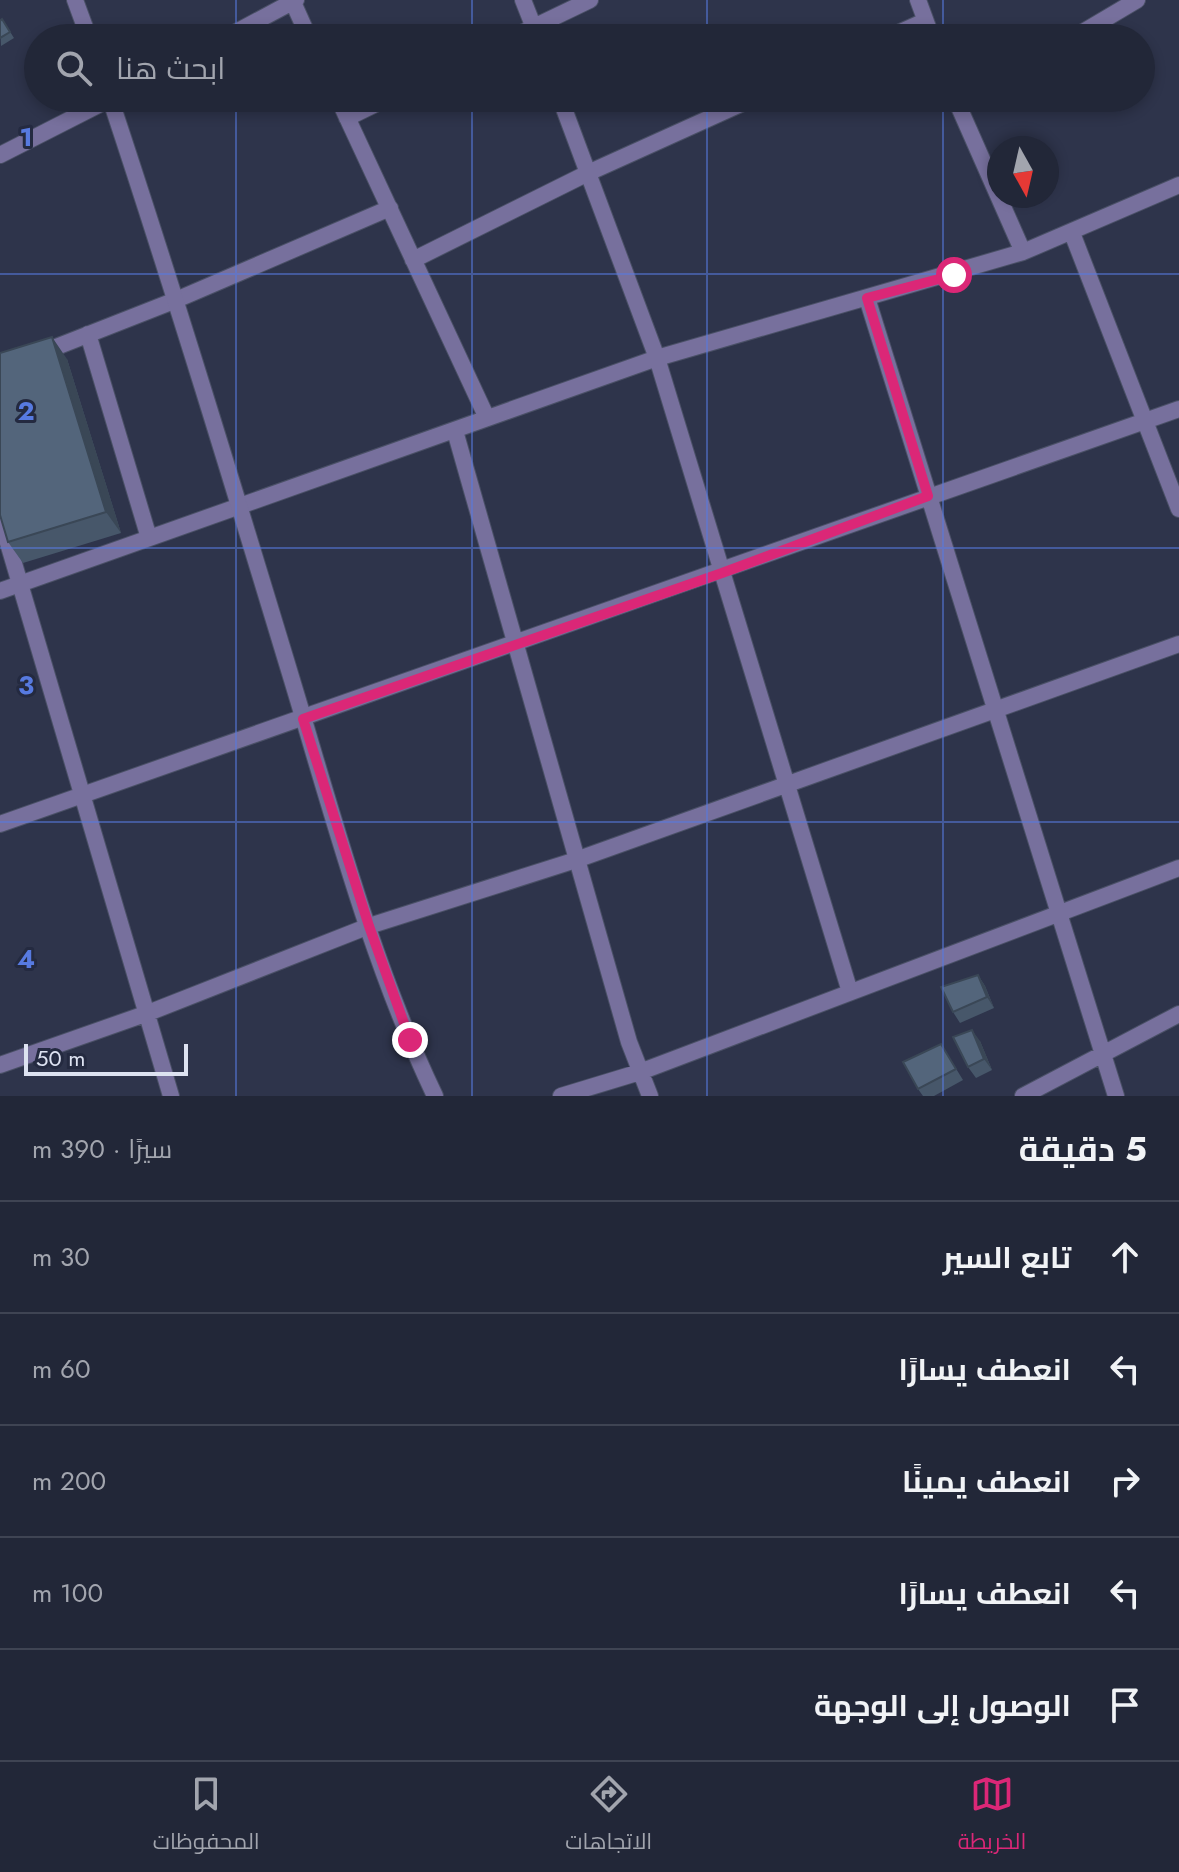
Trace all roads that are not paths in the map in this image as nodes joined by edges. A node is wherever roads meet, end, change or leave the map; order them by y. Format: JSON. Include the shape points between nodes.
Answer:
{"nodes":[{"id":1,"x":75,"y":0,"type":"edge"},
{"id":2,"x":523,"y":0,"type":"edge"},
{"id":3,"x":590,"y":0,"type":"edge"},
{"id":4,"x":918,"y":0,"type":"edge"},
{"id":5,"x":1137,"y":0,"type":"edge"},
{"id":6,"x":294,"y":1,"type":"edge"},
{"id":7,"x":925,"y":21,"type":"junction"},
{"id":8,"x":84,"y":24,"type":"edge"},
{"id":9,"x":251,"y":24,"type":"edge"},
{"id":10,"x":303,"y":24,"type":"edge"},
{"id":11,"x":533,"y":24,"type":"edge"},
{"id":12,"x":550,"y":24,"type":"edge"},
{"id":13,"x":918,"y":24,"type":"edge"},
{"id":14,"x":926,"y":24,"type":"edge"},
{"id":15,"x":1097,"y":24,"type":"edge"},
{"id":16,"x":84,"y":112,"type":"edge"},
{"id":17,"x":116,"y":112,"type":"edge"},
{"id":18,"x":344,"y":112,"type":"edge"},
{"id":19,"x":359,"y":112,"type":"edge"},
{"id":20,"x":565,"y":112,"type":"edge"},
{"id":21,"x":723,"y":112,"type":"edge"},
{"id":22,"x":966,"y":112,"type":"edge"},
{"id":23,"x":347,"y":118,"type":"junction"},
{"id":24,"x":0,"y":155,"type":"edge"},
{"id":25,"x":588,"y":173,"type":"junction"},
{"id":26,"x":1179,"y":185,"type":"edge"},
{"id":27,"x":390,"y":208,"type":"junction"},
{"id":28,"x":1072,"y":233,"type":"junction"},
{"id":29,"x":1023,"y":252,"type":"junction"},
{"id":30,"x":413,"y":260,"type":"junction"},
{"id":31,"x":867,"y":298,"type":"junction"},
{"id":32,"x":176,"y":300,"type":"junction"},
{"id":33,"x":88,"y":334,"type":"junction"},
{"id":34,"x":657,"y":358,"type":"junction"},
{"id":35,"x":0,"y":369,"type":"edge"},
{"id":36,"x":1179,"y":409,"type":"edge"},
{"id":37,"x":487,"y":418,"type":"junction"},
{"id":38,"x":1145,"y":421,"type":"junction"},
{"id":39,"x":455,"y":431,"type":"junction"},
{"id":40,"x":928,"y":496,"type":"junction"},
{"id":41,"x":239,"y":506,"type":"junction"},
{"id":42,"x":1179,"y":509,"type":"edge"},
{"id":43,"x":0,"y":516,"type":"edge"},
{"id":44,"x":149,"y":538,"type":"junction"},
{"id":45,"x":722,"y":573,"type":"junction"},
{"id":46,"x":21,"y":583,"type":"junction"},
{"id":47,"x":0,"y":591,"type":"edge"},
{"id":48,"x":515,"y":644,"type":"junction"},
{"id":49,"x":1179,"y":644,"type":"edge"},
{"id":50,"x":998,"y":712,"type":"junction"},
{"id":51,"x":303,"y":719,"type":"junction"},
{"id":52,"x":787,"y":785,"type":"junction"},
{"id":53,"x":82,"y":796,"type":"junction"},
{"id":54,"x":0,"y":824,"type":"edge"},
{"id":55,"x":576,"y":860,"type":"junction"},
{"id":56,"x":1179,"y":868,"type":"edge"},
{"id":57,"x":1060,"y":911,"type":"junction"},
{"id":58,"x":369,"y":926,"type":"junction"},
{"id":59,"x":850,"y":992,"type":"junction"},
{"id":60,"x":148,"y":1013,"type":"junction"},
{"id":61,"x":1179,"y":1014,"type":"edge"},
{"id":62,"x":1101,"y":1053,"type":"junction"},
{"id":63,"x":0,"y":1065,"type":"edge"},
{"id":64,"x":640,"y":1072,"type":"junction"},
{"id":65,"x":171,"y":1096,"type":"edge"},
{"id":66,"x":435,"y":1096,"type":"edge"},
{"id":67,"x":561,"y":1096,"type":"edge"},
{"id":68,"x":650,"y":1096,"type":"edge"},
{"id":69,"x":1023,"y":1096,"type":"edge"},
{"id":70,"x":1116,"y":1096,"type":"edge"}],
"edges":[{"from":1,"to":8,"type":"street"},
{"from":2,"to":11,"type":"street"},
{"from":3,"to":12,"type":"street"},
{"from":4,"to":7,"type":"street"},
{"from":5,"to":15,"type":"street"},
{"from":6,"to":9,"type":"street"},
{"from":6,"to":10,"type":"street"},
{"from":7,"to":13,"type":"street"},
{"from":7,"to":14,"type":"street"},
{"from":16,"to":24,"type":"street"},
{"from":17,"to":32,"type":"street"},
{"from":18,"to":23,"type":"street"},
{"from":19,"to":23,"type":"street"},
{"from":20,"to":25,"type":"street"},
{"from":21,"to":25,"type":"street"},
{"from":22,"to":29,"type":"street"},
{"from":23,"to":27,"type":"street"},
{"from":25,"to":30,"type":"street"},
{"from":25,"to":34,"type":"street"},
{"from":26,"to":28,"type":"street"},
{"from":27,"to":30,"type":"street"},
{"from":27,"to":32,"type":"street"},
{"from":28,"to":29,"type":"street"},
{"from":28,"to":38,"type":"street"},
{"from":29,"to":31,"type":"street"},
{"from":30,"to":37,"type":"street"},
{"from":31,"to":34,"type":"street"},
{"from":31,"to":40,"type":"street"},
{"from":32,"to":33,"type":"street"},
{"from":32,"to":41,"type":"street"},
{"from":33,"to":35,"type":"street"},
{"from":33,"to":44,"type":"street"},
{"from":34,"to":37,"type":"street"},
{"from":34,"to":45,"type":"street"},
{"from":36,"to":38,"type":"street"},
{"from":37,"to":39,"type":"street"},
{"from":38,"to":40,"type":"street"},
{"from":38,"to":42,"type":"street"},
{"from":39,"to":41,"type":"street"},
{"from":39,"to":48,"type":"street"},
{"from":40,"to":45,"type":"street"},
{"from":40,"to":50,"type":"street"},
{"from":41,"to":44,"type":"street"},
{"from":41,"to":51,"type":"street"},
{"from":43,"to":46,"type":"street"},
{"from":44,"to":46,"type":"street"},
{"from":45,"to":48,"type":"street"},
{"from":45,"to":52,"type":"street"},
{"from":46,"to":47,"type":"street"},
{"from":46,"to":53,"type":"street"},
{"from":48,"to":51,"type":"street"},
{"from":48,"to":55,"type":"street"},
{"from":49,"to":50,"type":"street"},
{"from":50,"to":52,"type":"street"},
{"from":50,"to":57,"type":"street"},
{"from":51,"to":53,"type":"street"},
{"from":51,"to":58,"type":"street"},
{"from":52,"to":55,"type":"street"},
{"from":52,"to":59,"type":"street"},
{"from":53,"to":54,"type":"street"},
{"from":53,"to":60,"type":"street"},
{"from":55,"to":58,"type":"street"},
{"from":55,"to":64,"type":"street"},
{"from":56,"to":57,"type":"street"},
{"from":57,"to":59,"type":"street"},
{"from":57,"to":62,"type":"street"},
{"from":58,"to":60,"type":"street"},
{"from":58,"to":66,"type":"street"},
{"from":59,"to":64,"type":"street"},
{"from":60,"to":63,"type":"street"},
{"from":60,"to":65,"type":"street"},
{"from":61,"to":62,"type":"street"},
{"from":62,"to":69,"type":"street"},
{"from":62,"to":70,"type":"street"},
{"from":64,"to":67,"type":"street"},
{"from":64,"to":68,"type":"street"}]}
